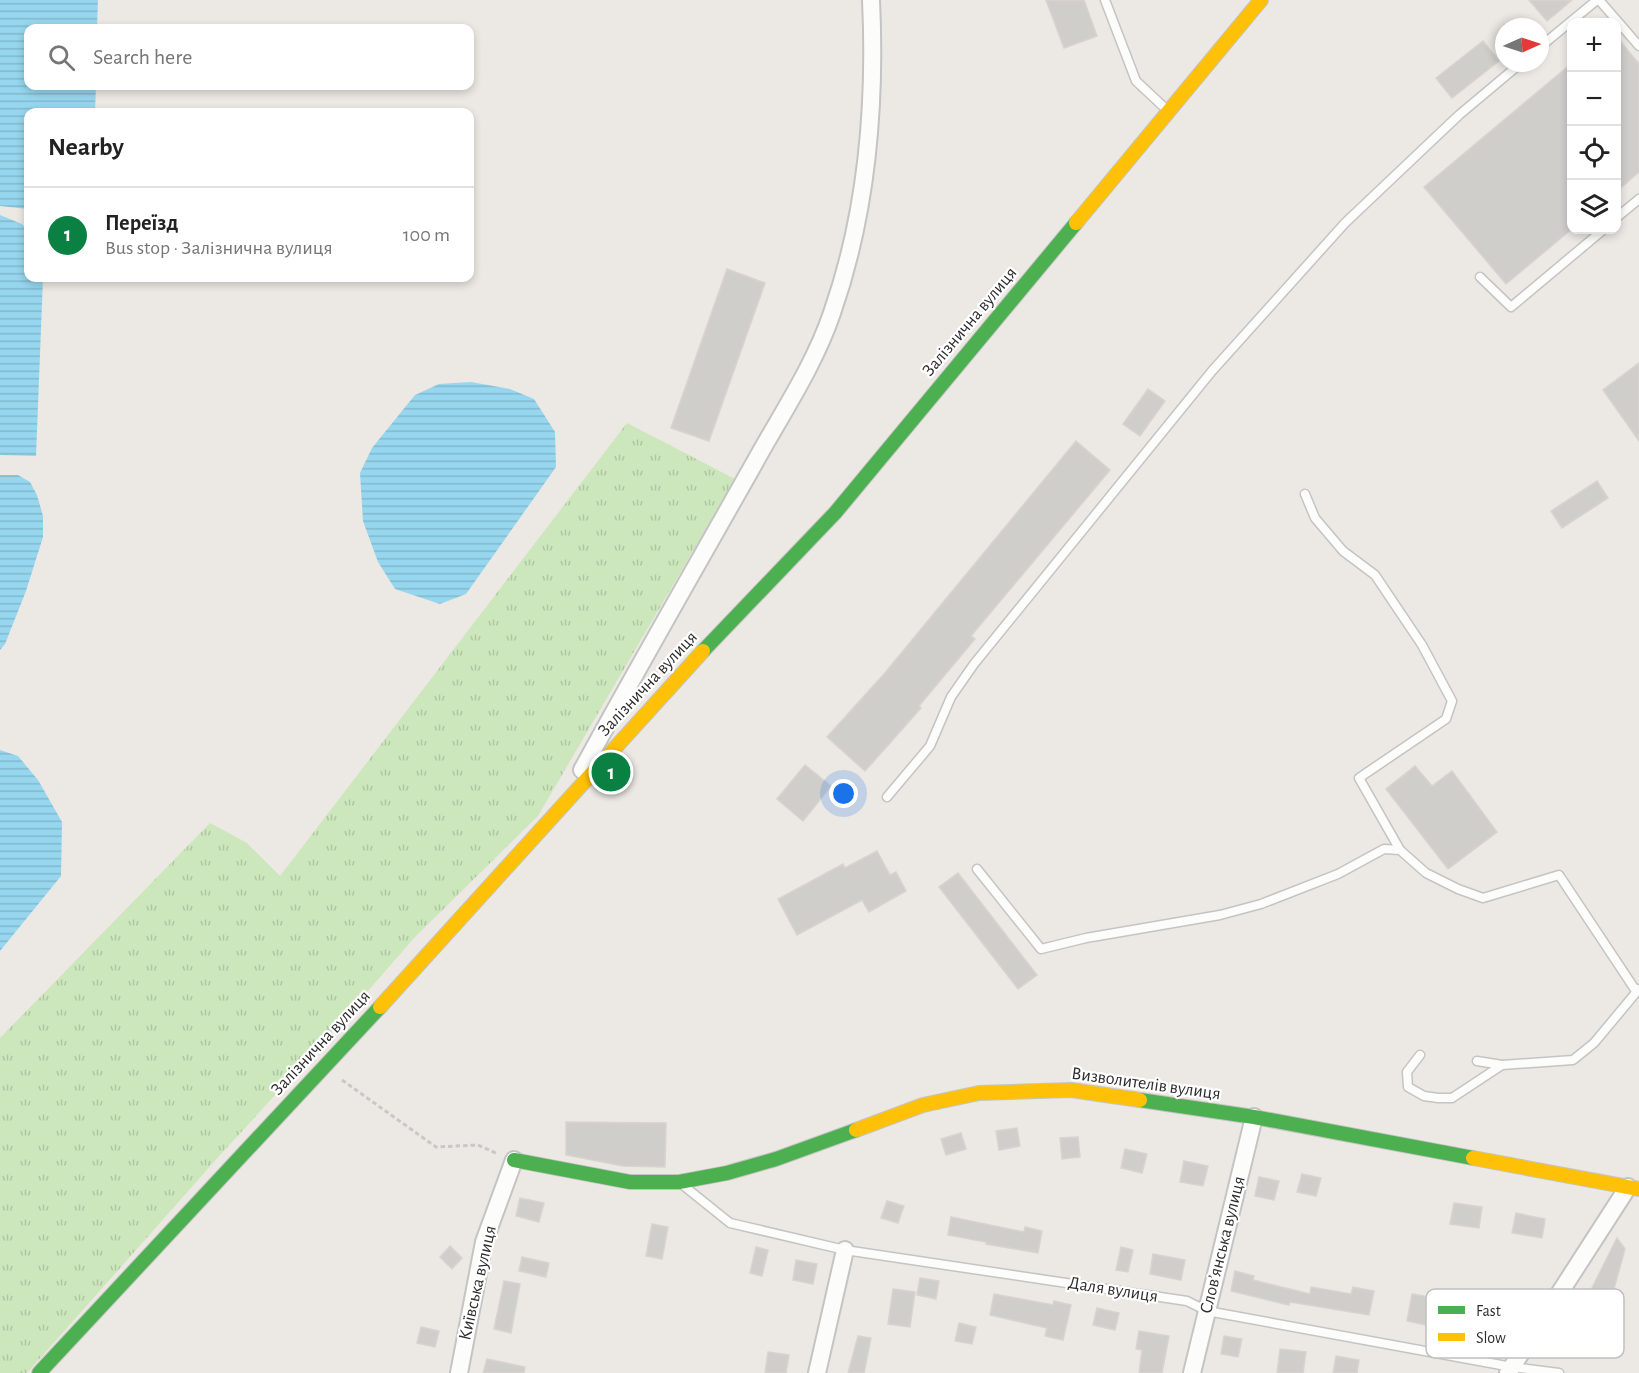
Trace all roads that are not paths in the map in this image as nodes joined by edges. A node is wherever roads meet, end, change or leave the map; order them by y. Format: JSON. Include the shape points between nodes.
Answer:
{"nodes":[{"id":1,"x":871,"y":0,"type":"edge"},
{"id":2,"x":1105,"y":0,"type":"edge"},
{"id":3,"x":1261,"y":0,"type":"edge"},
{"id":4,"x":1598,"y":0,"type":"edge"},
{"id":5,"x":1549,"y":40,"type":"edge"},
{"id":6,"x":1639,"y":46,"type":"edge"},
{"id":7,"x":1510,"y":72,"type":"edge"},
{"id":8,"x":1169,"y":111,"type":"junction"},
{"id":9,"x":1639,"y":199,"type":"edge"},
{"id":10,"x":1621,"y":215,"type":"edge"},
{"id":11,"x":1598,"y":234,"type":"edge"},
{"id":12,"x":1480,"y":277,"type":"dead end"},
{"id":13,"x":1305,"y":494,"type":"dead end"},
{"id":14,"x":887,"y":797,"type":"dead end"},
{"id":15,"x":564,"y":802,"type":"junction"},
{"id":16,"x":1400,"y":850,"type":"junction"},
{"id":17,"x":978,"y":869,"type":"dead end"},
{"id":18,"x":1637,"y":990,"type":"edge"},
{"id":19,"x":1420,"y":1055,"type":"dead end"},
{"id":20,"x":1478,"y":1061,"type":"dead end"},
{"id":21,"x":1502,"y":1065,"type":"junction"},
{"id":22,"x":1254,"y":1118,"type":"junction"},
{"id":23,"x":514,"y":1160,"type":"joint"},
{"id":24,"x":679,"y":1182,"type":"junction"},
{"id":25,"x":1633,"y":1188,"type":"edge"},
{"id":26,"x":845,"y":1250,"type":"junction"},
{"id":27,"x":1565,"y":1289,"type":"edge"},
{"id":28,"x":1207,"y":1311,"type":"junction"},
{"id":29,"x":1426,"y":1354,"type":"edge"},
{"id":30,"x":1448,"y":1358,"type":"edge"},
{"id":31,"x":1510,"y":1370,"type":"edge"},
{"id":32,"x":39,"y":1373,"type":"edge"},
{"id":33,"x":459,"y":1373,"type":"edge"},
{"id":34,"x":817,"y":1373,"type":"edge"},
{"id":35,"x":1191,"y":1373,"type":"edge"},
{"id":36,"x":1559,"y":1373,"type":"edge"}],
"edges":[{"from":1,"to":15,"type":"street","via":[[872,110],[855,236],[832,315],[798,388]]},
{"from":2,"to":8,"type":"lane","via":[[1136,81]]},
{"from":3,"to":8,"type":"main road","name":"Залізнична вулиця"},
{"from":4,"to":5,"type":"lane"},
{"from":4,"to":6,"type":"lane"},
{"from":7,"to":14,"type":"lane","via":[[1345,223],[1212,371],[974,664],[951,697],[930,746]]},
{"from":8,"to":15,"type":"main road","name":"Залізнична вулиця","via":[[835,513]]},
{"from":9,"to":10,"type":"lane"},
{"from":11,"to":12,"type":"lane","via":[[1511,307]]},
{"from":13,"to":16,"type":"lane","via":[[1315,518],[1336,543],[1375,575],[1422,645],[1452,701],[1446,719],[1359,778]]},
{"from":15,"to":32,"type":"main road","name":"Залізнична вулиця","via":[[442,941]]},
{"from":16,"to":17,"type":"lane","via":[[1384,849],[1338,874],[1261,904],[1041,949]]},
{"from":16,"to":18,"type":"lane","via":[[1426,873],[1483,898],[1559,875]]},
{"from":18,"to":21,"type":"lane","via":[[1594,1043],[1573,1060]]},
{"from":19,"to":21,"type":"lane","via":[[1407,1072],[1408,1088],[1438,1098],[1452,1098]]},
{"from":20,"to":21,"type":"lane"},
{"from":22,"to":24,"type":"main road","name":"Визволителів вулиця","via":[[1071,1090],[979,1094],[923,1105],[776,1159]]},
{"from":22,"to":25,"type":"main road","name":"Визволителів вулиця"},
{"from":22,"to":28,"type":"street","name":"Слов’янська вулиця"},
{"from":23,"to":24,"type":"main road","name":"Визволителів вулиця","via":[[630,1182]]},
{"from":23,"to":33,"type":"street","name":"Київська вулиця","via":[[484,1242]]},
{"from":24,"to":26,"type":"lane","name":"Даля вулиця","via":[[730,1223]]},
{"from":25,"to":27,"type":"street"},
{"from":26,"to":28,"type":"lane","name":"Даля вулиця","via":[[1187,1301]]},
{"from":26,"to":34,"type":"street"},
{"from":28,"to":29,"type":"lane","name":"Даля вулиця"},
{"from":28,"to":35,"type":"street","name":"Слов’янська вулиця"},
{"from":30,"to":31,"type":"lane","name":"Даля вулиця"},
{"from":31,"to":36,"type":"lane","name":"Даля вулиця"}]}
